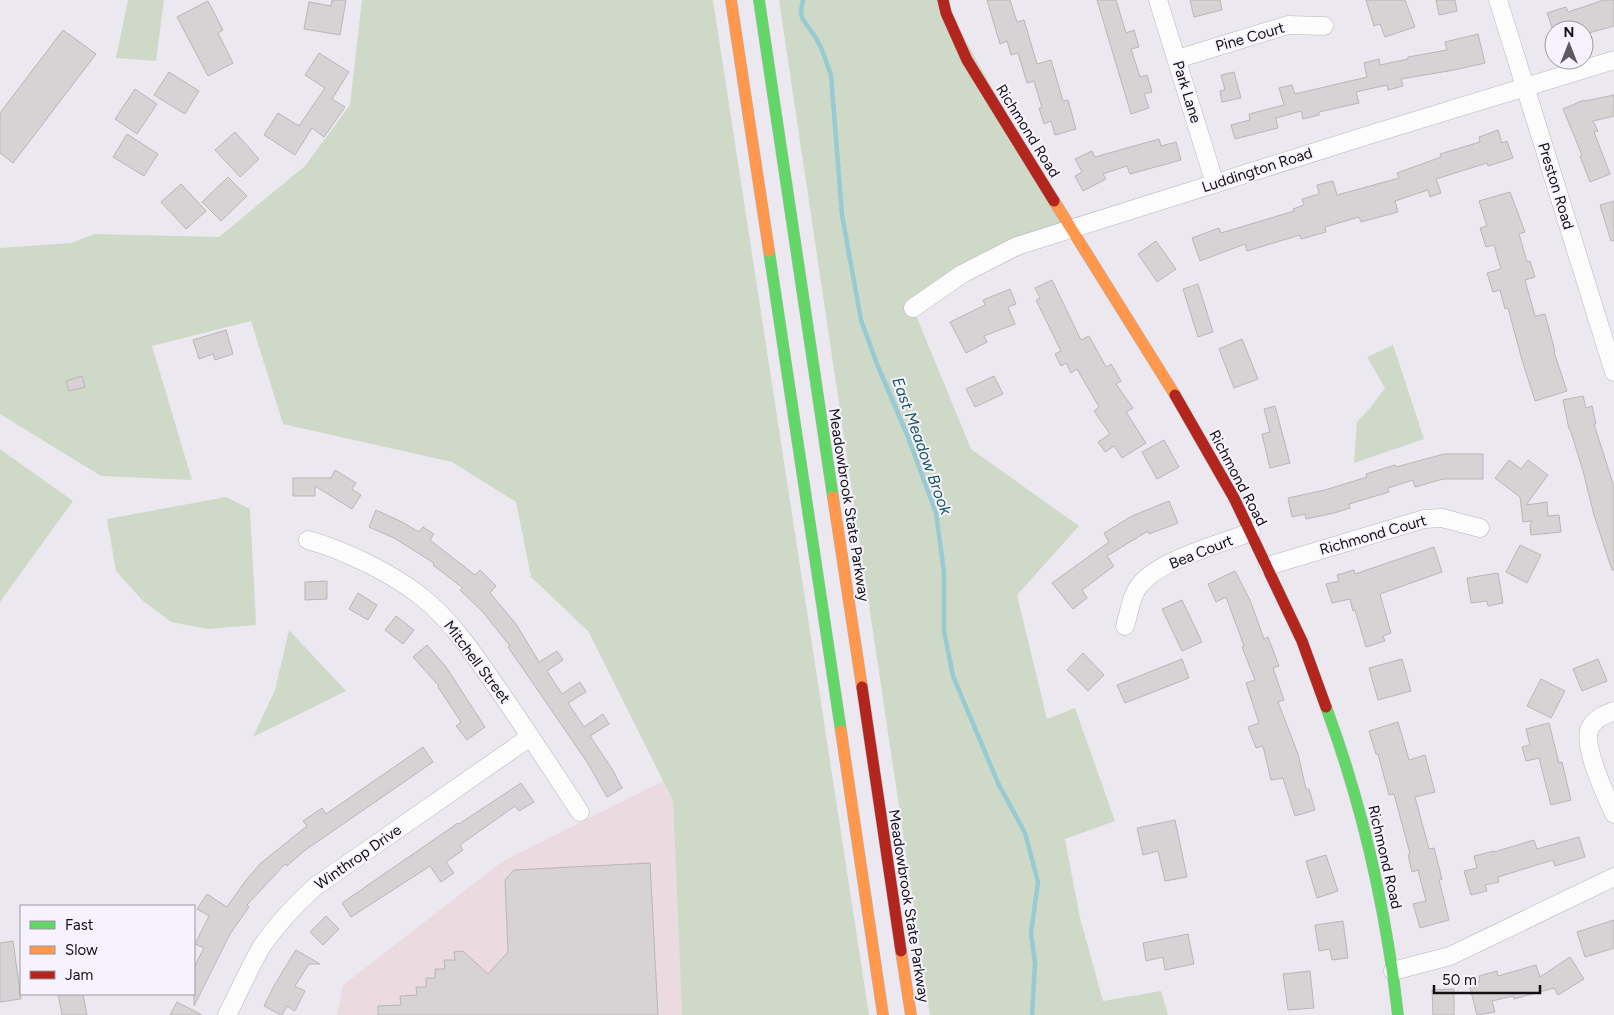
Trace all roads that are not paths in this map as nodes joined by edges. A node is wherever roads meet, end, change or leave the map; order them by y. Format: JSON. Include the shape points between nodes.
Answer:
{"nodes":[{"id":1,"x":731,"y":0,"type":"edge"},
{"id":2,"x":759,"y":0,"type":"edge"},
{"id":3,"x":943,"y":0,"type":"edge"},
{"id":4,"x":1158,"y":0,"type":"edge"},
{"id":5,"x":1498,"y":0,"type":"edge"},
{"id":6,"x":1324,"y":26,"type":"dead end"},
{"id":7,"x":1177,"y":59,"type":"junction"},
{"id":8,"x":1614,"y":60,"type":"edge"},
{"id":9,"x":1525,"y":87,"type":"junction"},
{"id":10,"x":1215,"y":184,"type":"junction"},
{"id":11,"x":1071,"y":229,"type":"junction"},
{"id":12,"x":913,"y":308,"type":"dead end"},
{"id":13,"x":1614,"y":372,"type":"edge"},
{"id":14,"x":1480,"y":528,"type":"dead end"},
{"id":15,"x":1251,"y":532,"type":"junction"},
{"id":16,"x":308,"y":540,"type":"dead end"},
{"id":17,"x":1268,"y":566,"type":"junction"},
{"id":18,"x":1125,"y":626,"type":"dead end"},
{"id":19,"x":1614,"y":711,"type":"edge"},
{"id":20,"x":530,"y":737,"type":"junction"},
{"id":21,"x":580,"y":812,"type":"dead end"},
{"id":22,"x":1614,"y":814,"type":"edge"},
{"id":23,"x":1614,"y":877,"type":"edge"},
{"id":24,"x":1393,"y":971,"type":"junction"},
{"id":25,"x":227,"y":1015,"type":"edge"},
{"id":26,"x":882,"y":1015,"type":"edge"},
{"id":27,"x":911,"y":1015,"type":"edge"},
{"id":28,"x":1398,"y":1015,"type":"edge"}],
"edges":[{"from":1,"to":26,"type":"main road"},
{"from":2,"to":27,"type":"main road","name":"Meadowbrook State Parkway"},
{"from":3,"to":11,"type":"main road","name":"Richmond Road","via":[[967,60]]},
{"from":4,"to":7,"type":"street","name":"Park Lane"},
{"from":5,"to":9,"type":"street","name":"Preston Road"},
{"from":6,"to":7,"type":"street","name":"Pine Court","via":[[1288,25]]},
{"from":7,"to":10,"type":"street","name":"Park Lane"},
{"from":8,"to":9,"type":"street","name":"Luddington Road"},
{"from":9,"to":10,"type":"street","name":"Luddington Road"},
{"from":9,"to":13,"type":"street","name":"Preston Road"},
{"from":10,"to":11,"type":"street","name":"Luddington Road"},
{"from":11,"to":12,"type":"street","name":"Luddington Road","via":[[1017,246],[962,274]]},
{"from":11,"to":15,"type":"main road","name":"Richmond Road","via":[[1161,370]]},
{"from":14,"to":17,"type":"street","name":"Richmond Court","via":[[1442,518],[1424,518]]},
{"from":15,"to":17,"type":"main road","name":"Richmond Road"},
{"from":15,"to":18,"type":"street","name":"Bea Court","via":[[1154,572],[1139,584]]},
{"from":16,"to":20,"type":"street","name":"Mitchell Street","via":[[378,569],[422,597],[464,641]]},
{"from":17,"to":24,"type":"main road","name":"Richmond Road","via":[[1302,641],[1336,733],[1364,823]]},
{"from":19,"to":22,"type":"street","via":[[1596,720],[1588,733],[1599,778]]},
{"from":20,"to":21,"type":"street","name":"Mitchell Street"},
{"from":20,"to":25,"type":"street","name":"Winthrop Drive","via":[[299,901],[261,948]]},
{"from":23,"to":24,"type":"street","via":[[1450,956]]},
{"from":24,"to":28,"type":"main road","name":"Richmond Road"}]}
